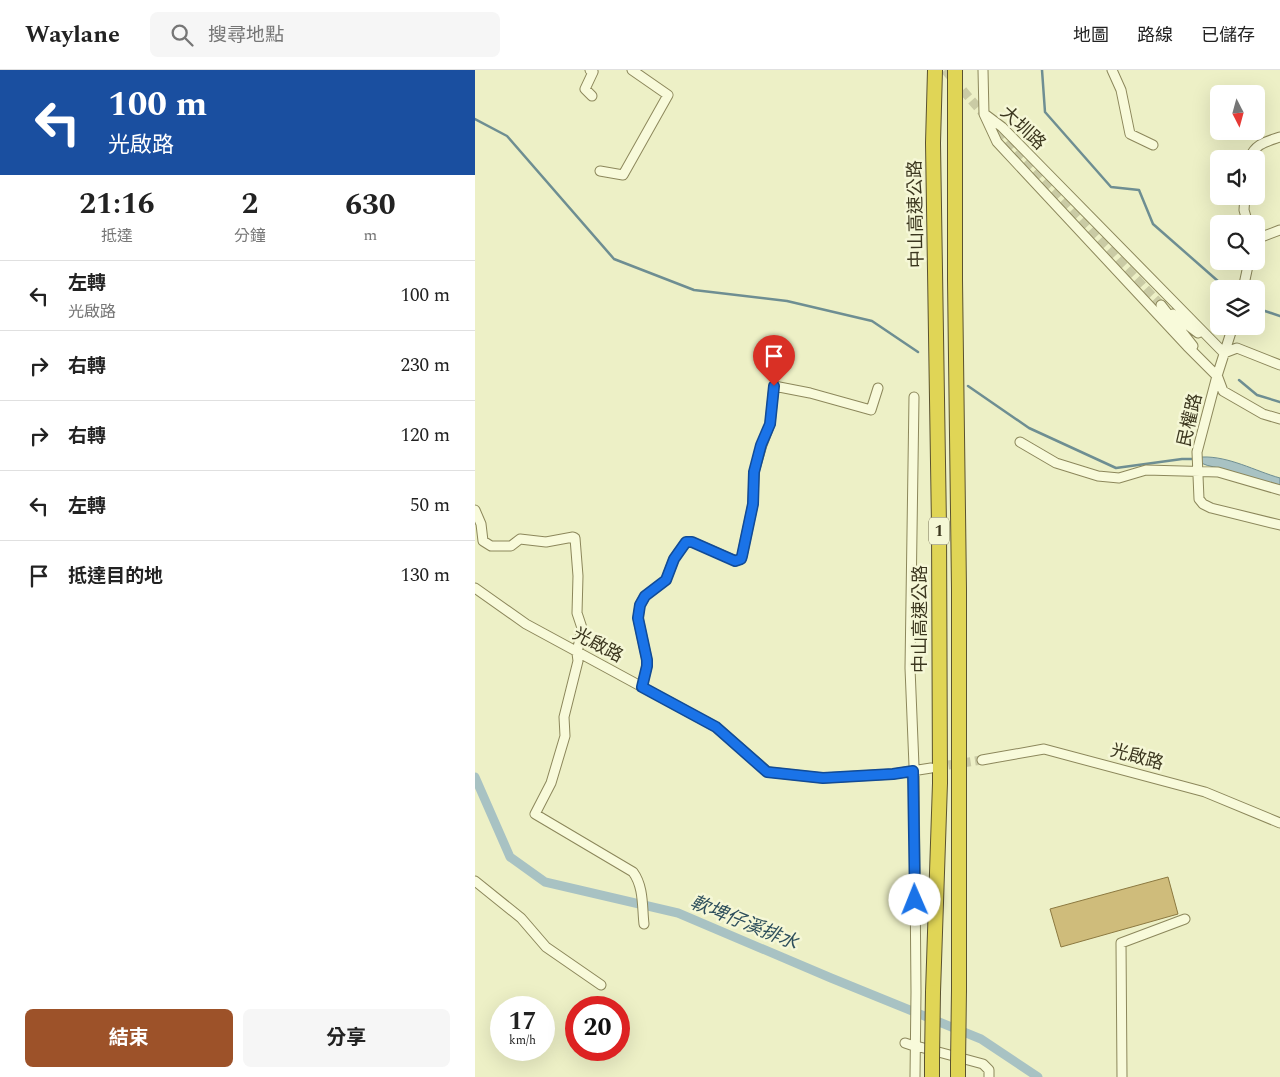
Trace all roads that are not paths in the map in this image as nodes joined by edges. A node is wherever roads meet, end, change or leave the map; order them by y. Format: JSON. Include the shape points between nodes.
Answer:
{"nodes":[{"id":1,"x":591,"y":70,"type":"edge"},
{"id":2,"x":632,"y":70,"type":"edge"},
{"id":3,"x":935,"y":70,"type":"edge"},
{"id":4,"x":955,"y":70,"type":"edge"},
{"id":5,"x":983,"y":70,"type":"edge"},
{"id":6,"x":1112,"y":70,"type":"edge"},
{"id":7,"x":592,"y":96,"type":"dead end"},
{"id":8,"x":984,"y":114,"type":"junction"},
{"id":9,"x":1280,"y":137,"type":"edge"},
{"id":10,"x":1153,"y":145,"type":"dead end"},
{"id":11,"x":1254,"y":150,"type":"edge"},
{"id":12,"x":600,"y":171,"type":"dead end"},
{"id":13,"x":1280,"y":230,"type":"edge"},
{"id":14,"x":1265,"y":236,"type":"edge"},
{"id":15,"x":1230,"y":335,"type":"edge"},
{"id":16,"x":1224,"y":353,"type":"junction"},
{"id":17,"x":1280,"y":365,"type":"edge"},
{"id":18,"x":1217,"y":376,"type":"junction"},
{"id":19,"x":878,"y":388,"type":"dead end"},
{"id":20,"x":915,"y":398,"type":"dead end"},
{"id":21,"x":1280,"y":419,"type":"edge"},
{"id":22,"x":1020,"y":442,"type":"dead end"},
{"id":23,"x":1198,"y":468,"type":"junction"},
{"id":24,"x":1280,"y":490,"type":"edge"},
{"id":25,"x":475,"y":510,"type":"edge"},
{"id":26,"x":1280,"y":525,"type":"edge"},
{"id":27,"x":475,"y":588,"type":"edge"},
{"id":28,"x":577,"y":653,"type":"junction"},
{"id":29,"x":642,"y":687,"type":"junction"},
{"id":30,"x":982,"y":760,"type":"tunnel mouth"},
{"id":31,"x":931,"y":768,"type":"tunnel mouth"},
{"id":32,"x":913,"y":771,"type":"junction"},
{"id":33,"x":1280,"y":824,"type":"edge"},
{"id":34,"x":475,"y":881,"type":"edge"},
{"id":35,"x":1185,"y":919,"type":"dead end"},
{"id":36,"x":644,"y":924,"type":"dead end"},
{"id":37,"x":601,"y":985,"type":"dead end"},
{"id":38,"x":912,"y":1045,"type":"dead end"},
{"id":39,"x":958,"y":1071,"type":"edge"},
{"id":40,"x":915,"y":1077,"type":"edge"},
{"id":41,"x":932,"y":1077,"type":"edge"},
{"id":42,"x":989,"y":1077,"type":"edge"},
{"id":43,"x":1122,"y":1077,"type":"edge"}],
"edges":[{"from":1,"to":7,"type":"street","via":[[593,72],[585,89]]},
{"from":2,"to":12,"type":"street","via":[[668,95],[623,175]]},
{"from":3,"to":41,"type":"highway","name":"中山高速公路","number":"1","bridge":true,"via":[[933,143],[940,783]]},
{"from":4,"to":39,"type":"highway","number":"1","bridge":true},
{"from":5,"to":8,"type":"street"},
{"from":6,"to":10,"type":"street","via":[[1121,90],[1130,134]]},
{"from":8,"to":16,"type":"street","name":"大圳路","via":[[1002,128]]},
{"from":8,"to":18,"type":"street","name":"大圳路","via":[[997,142]]},
{"from":9,"to":11,"type":"street","via":[[1262,142]]},
{"from":13,"to":14,"type":"street"},
{"from":15,"to":16,"type":"street","name":"民權路"},
{"from":16,"to":17,"type":"street","via":[[1237,348]]},
{"from":16,"to":18,"type":"street","name":"民權路"},
{"from":16,"to":18,"type":"street","via":[[1161,305]]},
{"from":18,"to":21,"type":"street","via":[[1223,392],[1263,414]]},
{"from":18,"to":23,"type":"street","name":"民權路","via":[[1197,452]]},
{"from":19,"to":29,"type":"street","via":[[871,410],[774,386],[770,424],[754,472],[753,504],[741,559],[735,561],[686,542],[674,559],[666,580],[645,596],[638,611],[647,660]]},
{"from":20,"to":32,"type":"street","via":[[910,668]]},
{"from":22,"to":23,"type":"street","via":[[1056,463],[1098,476],[1119,478],[1146,470]]},
{"from":23,"to":24,"type":"street"},
{"from":23,"to":26,"type":"street","name":"民權路","via":[[1199,499],[1203,504]]},
{"from":25,"to":28,"type":"street","via":[[483,541],[491,546],[511,546],[520,538],[546,542],[575,538],[577,613],[583,628]]},
{"from":27,"to":28,"type":"street","name":"光啟路","via":[[526,624]]},
{"from":28,"to":29,"type":"street","name":"光啟路"},
{"from":28,"to":36,"type":"street","via":[[578,661],[564,717],[565,736],[551,783],[535,814],[633,872],[641,892]]},
{"from":29,"to":32,"type":"street","name":"光啟路","via":[[716,727],[767,772],[823,778]]},
{"from":30,"to":33,"type":"street","name":"光啟路","via":[[1044,749],[1205,792]]},
{"from":31,"to":32,"type":"street","name":"光啟路"},
{"from":32,"to":40,"type":"street"},
{"from":34,"to":37,"type":"street","via":[[521,918],[546,947]]},
{"from":35,"to":43,"type":"street","via":[[1121,943]]},
{"from":38,"to":42,"type":"street","via":[[983,1064],[989,1070]]}]}
